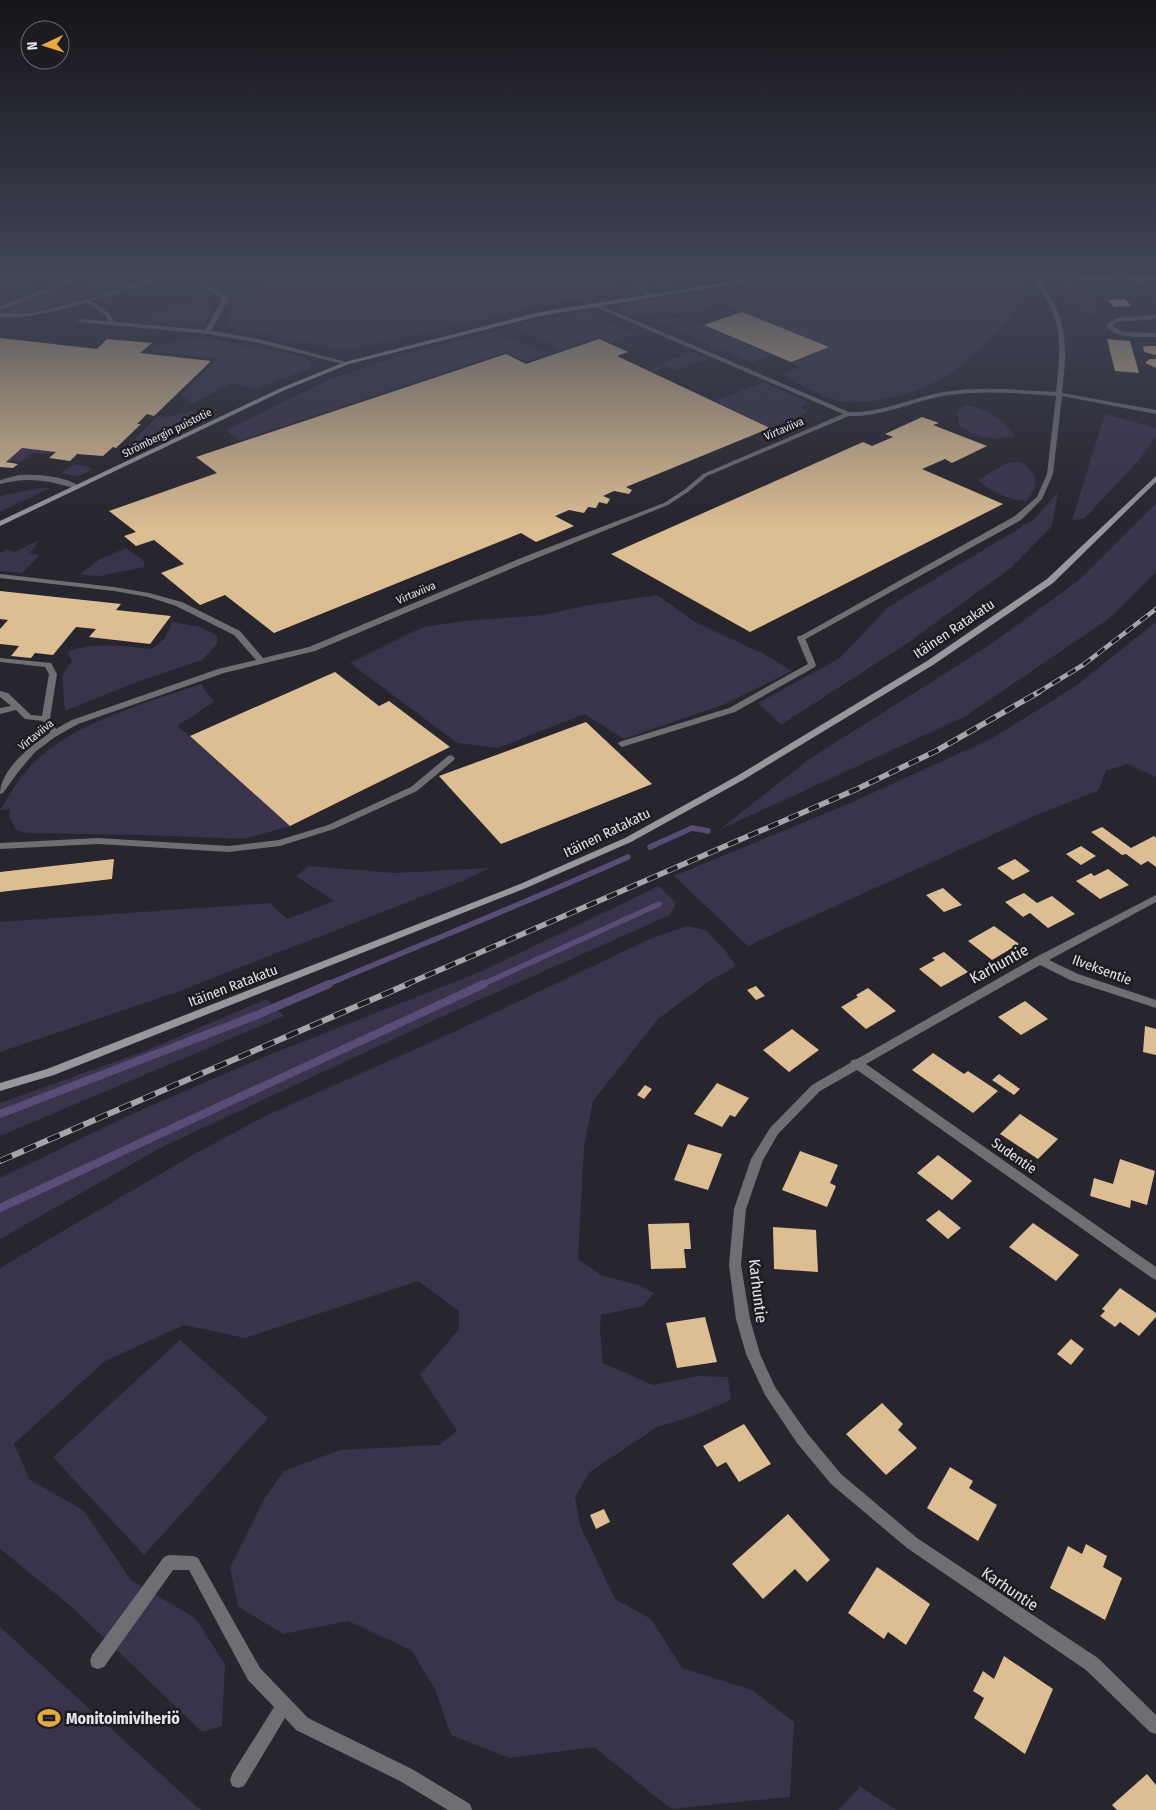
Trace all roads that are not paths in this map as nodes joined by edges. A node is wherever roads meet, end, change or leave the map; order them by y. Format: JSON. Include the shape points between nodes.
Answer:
{"nodes":[{"id":1,"x":333,"y":359,"type":"edge"},
{"id":2,"x":361,"y":359,"type":"edge"},
{"id":3,"x":721,"y":359,"type":"edge"},
{"id":4,"x":1063,"y":359,"type":"edge"},
{"id":5,"x":347,"y":363,"type":"junction"},
{"id":6,"x":1059,"y":394,"type":"junction"},
{"id":7,"x":1156,"y":412,"type":"edge"},
{"id":8,"x":848,"y":414,"type":"junction"},
{"id":9,"x":1156,"y":478,"type":"edge"},
{"id":10,"x":0,"y":482,"type":"edge"},
{"id":11,"x":78,"y":487,"type":"junction"},
{"id":12,"x":0,"y":524,"type":"edge"},
{"id":13,"x":0,"y":576,"type":"edge"},
{"id":14,"x":0,"y":660,"type":"edge"},
{"id":15,"x":262,"y":661,"type":"junction"},
{"id":16,"x":0,"y":694,"type":"edge"},
{"id":17,"x":18,"y":707,"type":"junction"},
{"id":18,"x":0,"y":711,"type":"edge"},
{"id":19,"x":46,"y":719,"type":"junction"},
{"id":20,"x":54,"y":732,"type":"junction"},
{"id":21,"x":622,"y":744,"type":"dead end"},
{"id":22,"x":451,"y":758,"type":"dead end"},
{"id":23,"x":0,"y":791,"type":"edge"},
{"id":24,"x":0,"y":846,"type":"edge"},
{"id":25,"x":1156,"y":898,"type":"edge"},
{"id":26,"x":1040,"y":960,"type":"junction"},
{"id":27,"x":1156,"y":1004,"type":"edge"},
{"id":28,"x":856,"y":1063,"type":"junction"},
{"id":29,"x":0,"y":1087,"type":"edge"},
{"id":30,"x":1156,"y":1274,"type":"edge"},
{"id":31,"x":98,"y":1661,"type":"dead end"},
{"id":32,"x":284,"y":1706,"type":"junction"},
{"id":33,"x":1156,"y":1726,"type":"edge"},
{"id":34,"x":238,"y":1780,"type":"dead end"},
{"id":35,"x":464,"y":1810,"type":"edge"}],
"edges":[{"from":1,"to":5,"type":"street"},
{"from":2,"to":5,"type":"street","name":"Strömbergin puistotie"},
{"from":3,"to":8,"type":"street"},
{"from":4,"to":6,"type":"street"},
{"from":5,"to":11,"type":"street","name":"Strömbergin puistotie","via":[[283,389]]},
{"from":6,"to":7,"type":"street"},
{"from":6,"to":8,"type":"street","via":[[1007,391],[945,394],[871,414]]},
{"from":6,"to":21,"type":"street","via":[[1050,474],[1040,498],[1018,518],[801,638],[812,664],[732,710]]},
{"from":8,"to":15,"type":"street","name":"Virtaviiva","via":[[706,475],[666,504],[312,649]]},
{"from":9,"to":29,"type":"street","name":"Itäinen Ratakatu","via":[[1050,581],[922,668],[740,778],[628,840],[523,886],[344,957],[50,1072]]},
{"from":10,"to":11,"type":"street","via":[[41,477]]},
{"from":11,"to":12,"type":"street","name":"Strömbergin puistotie"},
{"from":13,"to":15,"type":"street","via":[[114,589],[179,604],[237,633]]},
{"from":14,"to":19,"type":"street","via":[[48,665],[53,674]]},
{"from":15,"to":20,"type":"street","name":"Virtaviiva","via":[[188,681]]},
{"from":16,"to":17,"type":"street"},
{"from":17,"to":18,"type":"street"},
{"from":17,"to":19,"type":"street","via":[[28,717]]},
{"from":19,"to":20,"type":"street"},
{"from":20,"to":23,"type":"street","name":"Virtaviiva","via":[[30,752]]},
{"from":22,"to":24,"type":"street","via":[[414,789],[331,827],[280,843],[229,849],[98,841]]},
{"from":25,"to":26,"type":"street","name":"Karhuntie"},
{"from":26,"to":27,"type":"street","name":"Ilveksentie","via":[[1074,977]]},
{"from":26,"to":28,"type":"street","name":"Karhuntie"},
{"from":28,"to":30,"type":"street","name":"Sudentie"},
{"from":28,"to":33,"type":"street","name":"Karhuntie","via":[[816,1088],[774,1131],[757,1159],[740,1209],[736,1265],[742,1319],[753,1354],[770,1391],[802,1438],[836,1479],[912,1543],[1092,1664]]},
{"from":31,"to":32,"type":"street","via":[[169,1562],[193,1563],[254,1674]]},
{"from":32,"to":34,"type":"street"},
{"from":32,"to":35,"type":"street","via":[[302,1724],[406,1775]]}]}
